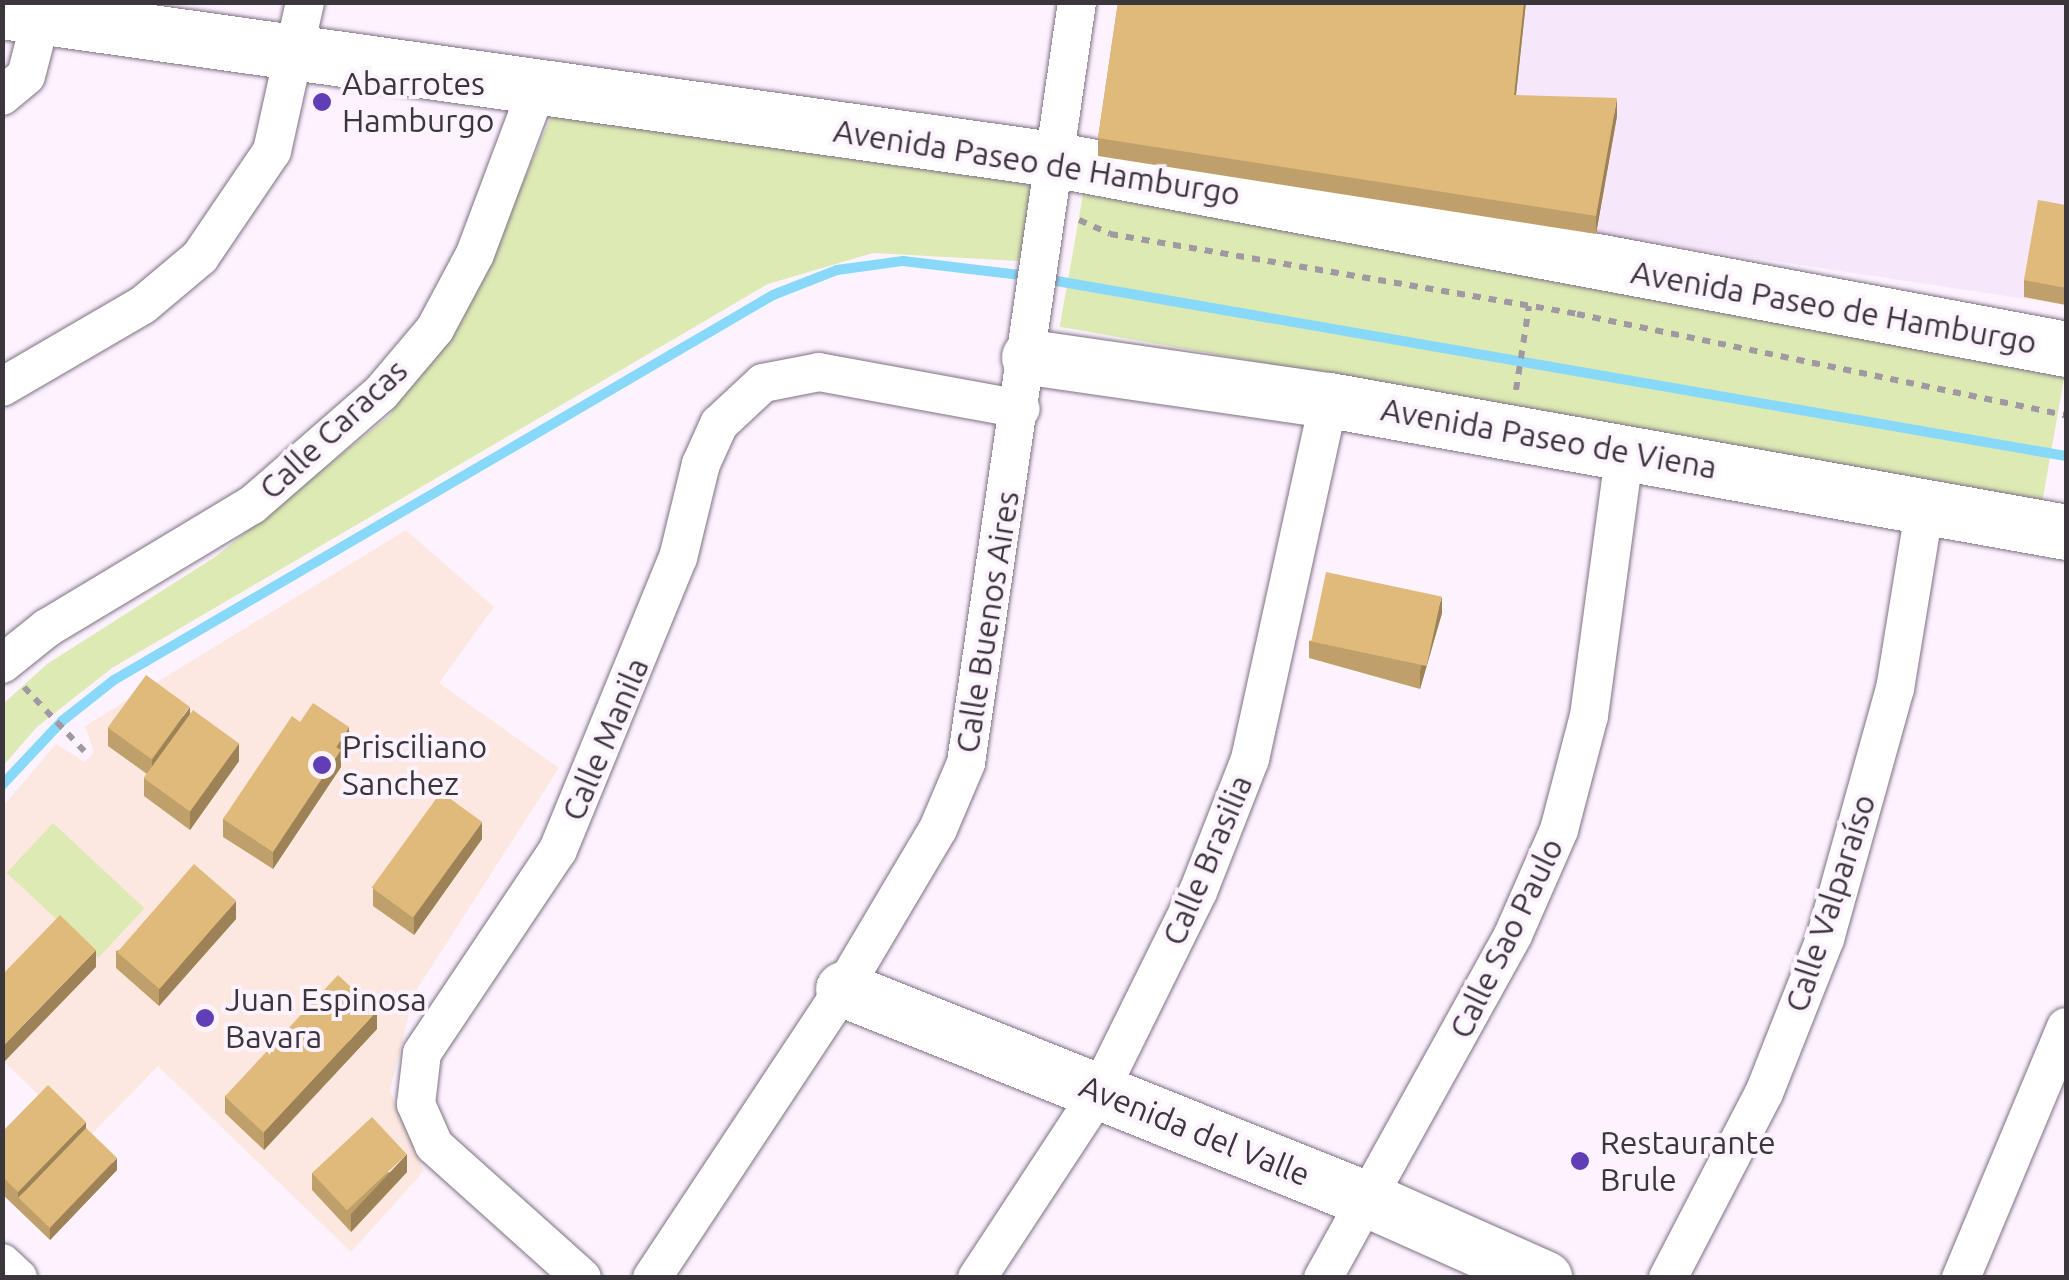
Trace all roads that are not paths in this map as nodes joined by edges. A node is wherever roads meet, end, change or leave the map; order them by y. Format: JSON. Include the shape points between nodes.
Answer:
{"nodes":[{"id":1,"x":1077,"y":2,"type":"edge"},
{"id":2,"x":22,"y":14,"type":"edge"},
{"id":3,"x":301,"y":26,"type":"edge"},
{"id":4,"x":538,"y":86,"type":"junction"},
{"id":5,"x":2,"y":96,"type":"edge"},
{"id":6,"x":1048,"y":198,"type":"junction"},
{"id":7,"x":2066,"y":348,"type":"edge"},
{"id":8,"x":1027,"y":360,"type":"junction"},
{"id":9,"x":2,"y":387,"type":"edge"},
{"id":10,"x":1329,"y":400,"type":"junction"},
{"id":11,"x":1625,"y":451,"type":"junction"},
{"id":12,"x":1924,"y":506,"type":"junction"},
{"id":13,"x":2066,"y":532,"type":"edge"},
{"id":14,"x":9,"y":671,"type":"edge"},
{"id":15,"x":844,"y":990,"type":"junction"},
{"id":16,"x":2066,"y":1026,"type":"edge"},
{"id":17,"x":1100,"y":1092,"type":"junction"},
{"id":18,"x":1369,"y":1200,"type":"junction"},
{"id":19,"x":2,"y":1263,"type":"edge"},
{"id":20,"x":18,"y":1278,"type":"edge"},
{"id":21,"x":582,"y":1278,"type":"edge"},
{"id":22,"x":652,"y":1278,"type":"edge"},
{"id":23,"x":976,"y":1278,"type":"edge"},
{"id":24,"x":1323,"y":1278,"type":"edge"},
{"id":25,"x":1544,"y":1278,"type":"edge"},
{"id":26,"x":1668,"y":1278,"type":"edge"},
{"id":27,"x":1961,"y":1278,"type":"edge"}],
"edges":[{"from":1,"to":6,"type":"street","name":"Calle Buenos Aires"},
{"from":2,"to":3,"type":"street","name":"Avenida Paseo de Hamburgo"},
{"from":2,"to":5,"type":"street","via":[[26,76]]},
{"from":3,"to":4,"type":"street","name":"Avenida Paseo de Hamburgo"},
{"from":3,"to":9,"type":"street","via":[[272,151],[200,257],[142,304]]},
{"from":4,"to":6,"type":"street","name":"Avenida Paseo de Hamburgo"},
{"from":4,"to":14,"type":"street","name":"Calle Caracas","via":[[475,254],[434,329],[382,393],[280,485],[48,628]]},
{"from":6,"to":7,"type":"street","name":"Avenida Paseo de Hamburgo"},
{"from":6,"to":8,"type":"street","name":"Calle Buenos Aires"},
{"from":8,"to":10,"type":"street","name":"Avenida Paseo de Viena"},
{"from":8,"to":15,"type":"street","name":"Calle Buenos Aires","via":[[966,763],[938,829]]},
{"from":8,"to":21,"type":"street","name":"Calle Manila","via":[[820,372],[763,383],[719,424],[701,464],[678,558],[558,850],[422,1053],[416,1104],[434,1146]]},
{"from":10,"to":11,"type":"street","name":"Avenida Paseo de Viena"},
{"from":10,"to":17,"type":"street","name":"Calle Brasilia","via":[[1250,759],[1198,892]]},
{"from":11,"to":12,"type":"street","name":"Avenida Paseo de Viena"},
{"from":11,"to":18,"type":"street","name":"Calle Sao Paulo","via":[[1588,716],[1560,830],[1514,936]]},
{"from":12,"to":13,"type":"street","name":"Avenida Paseo de Viena"},
{"from":12,"to":26,"type":"street","name":"Calle Valparaíso","via":[[1895,690],[1825,939],[1764,1093]]},
{"from":15,"to":17,"type":"street","name":"Avenida del Valle"},
{"from":15,"to":22,"type":"street","name":"Calle Buenos Aires"},
{"from":16,"to":27,"type":"street"},
{"from":17,"to":18,"type":"street","name":"Avenida del Valle"},
{"from":17,"to":23,"type":"street","name":"Calle Brasilia"},
{"from":18,"to":24,"type":"street","name":"Calle Sao Paulo"},
{"from":18,"to":25,"type":"street","name":"Avenida del Valle"},
{"from":19,"to":20,"type":"street"}]}
